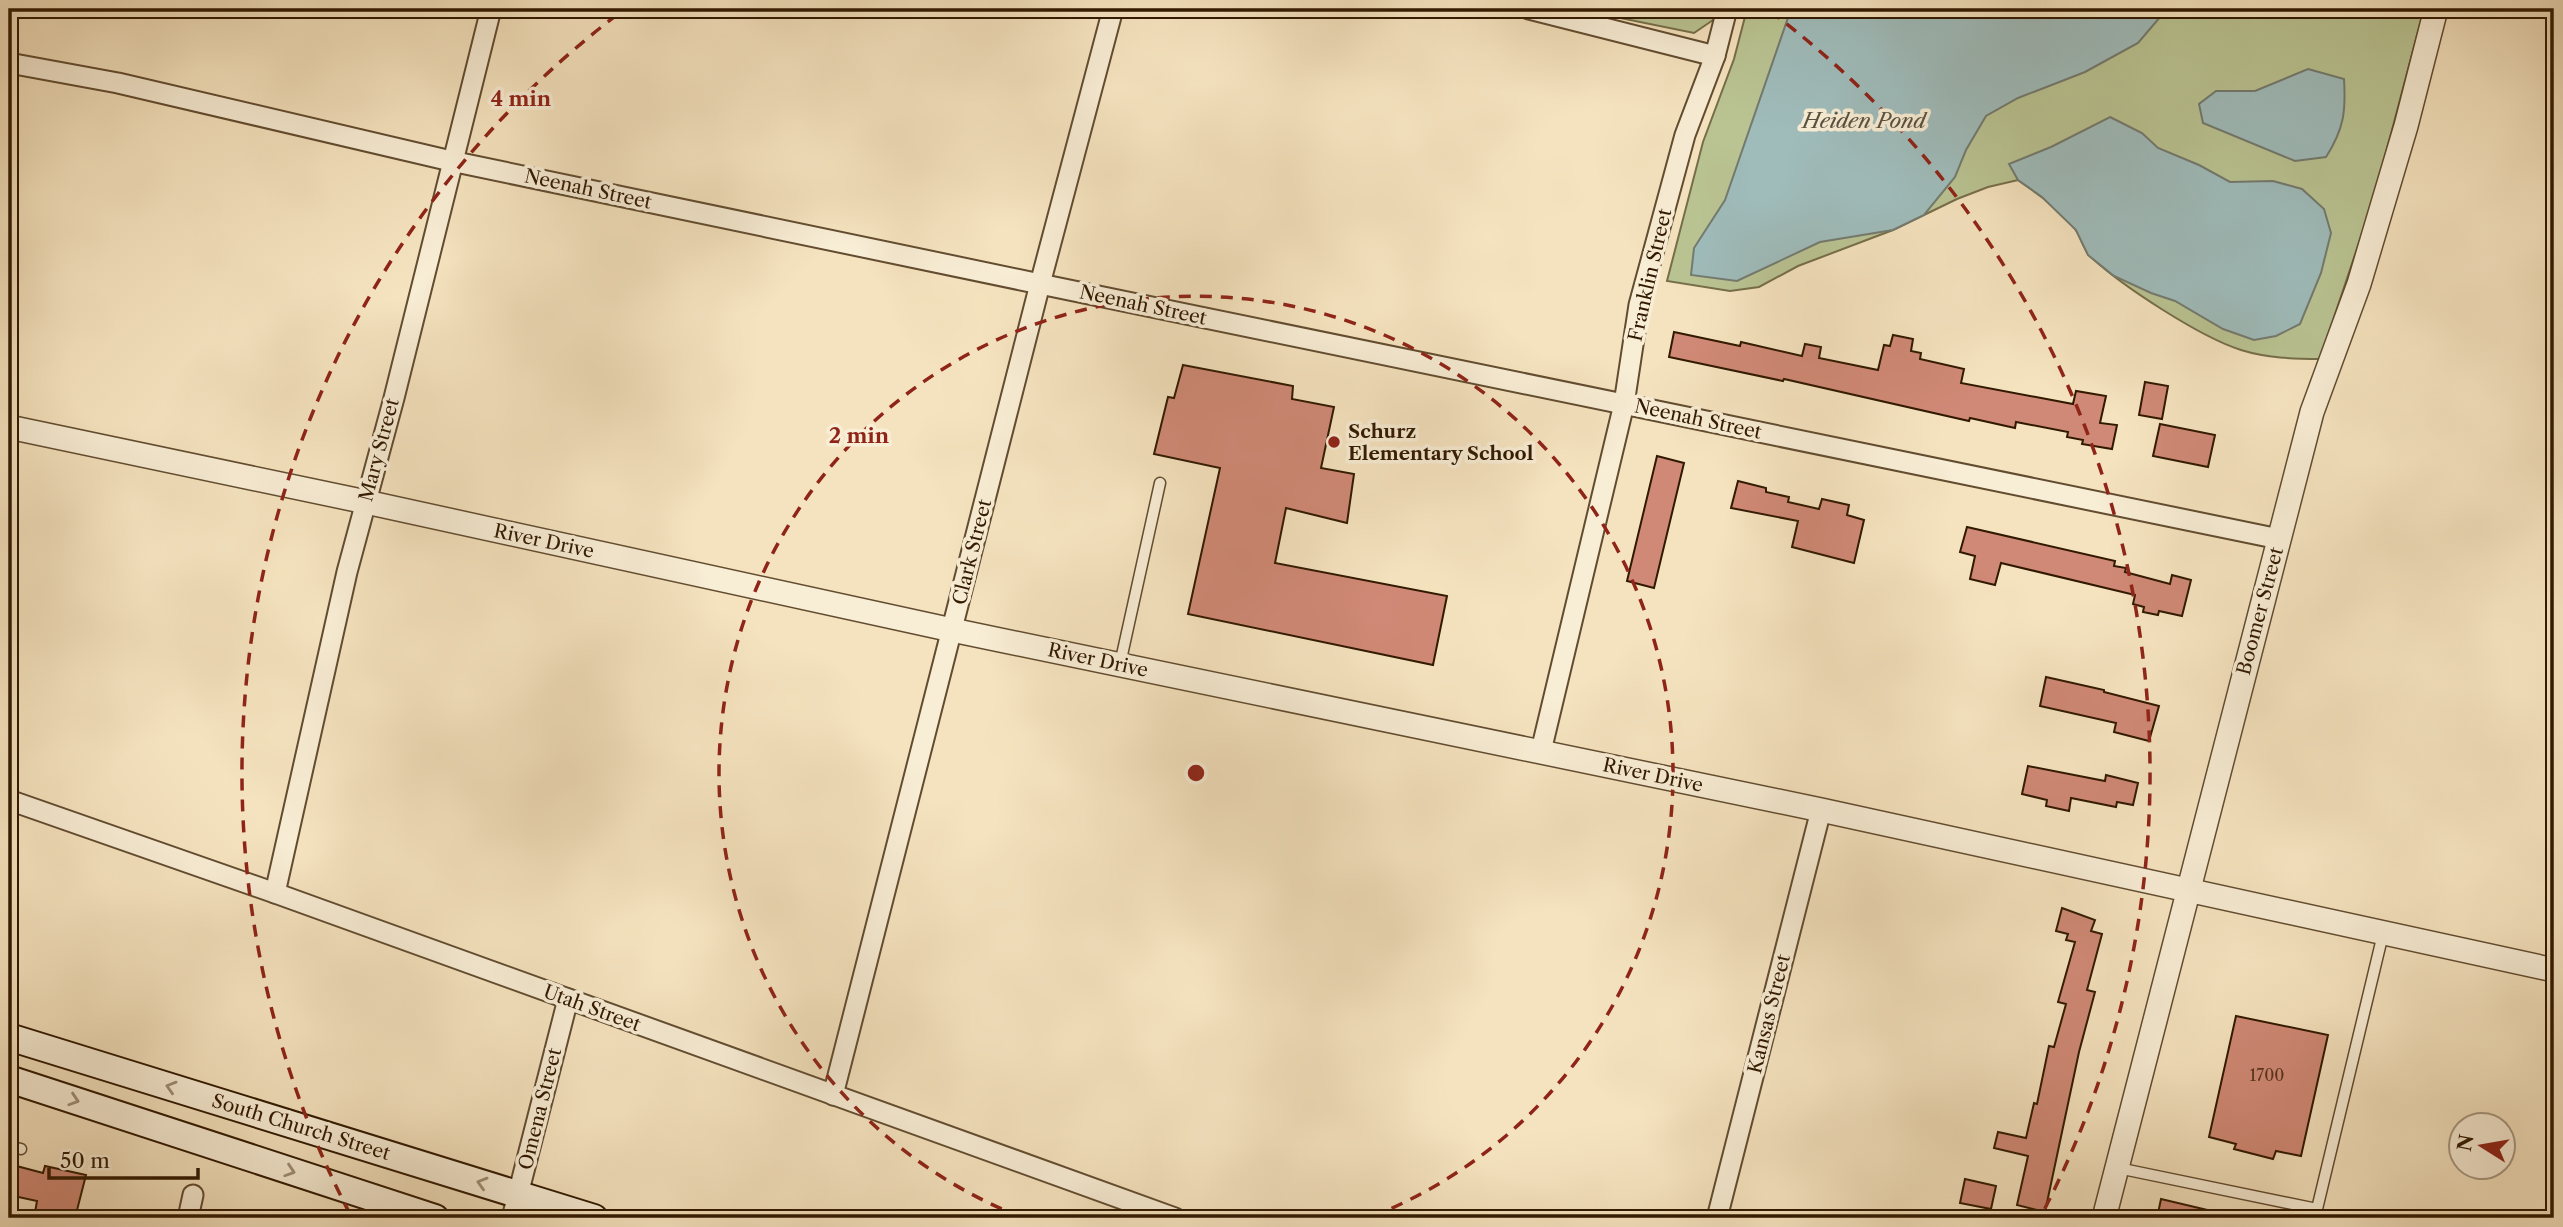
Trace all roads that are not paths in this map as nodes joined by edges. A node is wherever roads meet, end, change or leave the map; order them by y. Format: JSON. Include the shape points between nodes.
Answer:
{"nodes":[{"id":1,"x":491,"y":9,"type":"edge"},
{"id":2,"x":1113,"y":9,"type":"edge"},
{"id":3,"x":1529,"y":9,"type":"edge"},
{"id":4,"x":1727,"y":9,"type":"edge"},
{"id":5,"x":2436,"y":9,"type":"edge"},
{"id":6,"x":1715,"y":56,"type":"junction"},
{"id":7,"x":9,"y":63,"type":"edge"},
{"id":8,"x":451,"y":161,"type":"junction"},
{"id":9,"x":1040,"y":284,"type":"junction"},
{"id":10,"x":1624,"y":404,"type":"junction"},
{"id":11,"x":9,"y":427,"type":"edge"},
{"id":12,"x":1160,"y":483,"type":"dead end"},
{"id":13,"x":366,"y":502,"type":"junction"},
{"id":14,"x":2279,"y":538,"type":"junction"},
{"id":15,"x":952,"y":630,"type":"junction"},
{"id":16,"x":1120,"y":665,"type":"junction"},
{"id":17,"x":1541,"y":751,"type":"junction"},
{"id":18,"x":9,"y":800,"type":"edge"},
{"id":19,"x":1821,"y":810,"type":"junction"},
{"id":20,"x":2188,"y":889,"type":"junction"},
{"id":21,"x":275,"y":893,"type":"junction"},
{"id":22,"x":2383,"y":933,"type":"junction"},
{"id":23,"x":2554,"y":970,"type":"edge"},
{"id":24,"x":568,"y":999,"type":"junction"},
{"id":25,"x":9,"y":1037,"type":"edge"},
{"id":26,"x":9,"y":1079,"type":"edge"},
{"id":27,"x":832,"y":1095,"type":"junction"},
{"id":28,"x":9,"y":1146,"type":"edge"},
{"id":29,"x":21,"y":1149,"type":"dead end"},
{"id":30,"x":2117,"y":1168,"type":"junction"},
{"id":31,"x":193,"y":1195,"type":"dead end"},
{"id":32,"x":9,"y":1206,"type":"edge"},
{"id":33,"x":515,"y":1206,"type":"edge"},
{"id":34,"x":9,"y":1215,"type":"edge"},
{"id":35,"x":188,"y":1218,"type":"edge"},
{"id":36,"x":435,"y":1218,"type":"edge"},
{"id":37,"x":594,"y":1218,"type":"edge"},
{"id":38,"x":1175,"y":1218,"type":"edge"},
{"id":39,"x":1717,"y":1218,"type":"edge"},
{"id":40,"x":2104,"y":1218,"type":"edge"}],
"edges":[{"from":1,"to":8,"type":"street","name":"Mary Street"},
{"from":2,"to":9,"type":"street","name":"Clark Street"},
{"from":3,"to":6,"type":"street"},
{"from":4,"to":6,"type":"street","name":"Franklin Street"},
{"from":5,"to":14,"type":"street","name":"Boomer Street","via":[[2406,126],[2359,284],[2312,412]]},
{"from":6,"to":10,"type":"street","name":"Franklin Street","via":[[1685,135],[1639,305]]},
{"from":7,"to":8,"type":"street","name":"Neenah Street","via":[[118,83]]},
{"from":8,"to":9,"type":"street","name":"Neenah Street"},
{"from":8,"to":13,"type":"street","name":"Mary Street"},
{"from":9,"to":10,"type":"street","name":"Neenah Street"},
{"from":9,"to":15,"type":"street","name":"Clark Street"},
{"from":10,"to":14,"type":"street","name":"Neenah Street"},
{"from":10,"to":17,"type":"street","name":"Franklin Street"},
{"from":11,"to":13,"type":"street","name":"River Drive"},
{"from":12,"to":16,"type":"lane"},
{"from":13,"to":15,"type":"street","name":"River Drive"},
{"from":13,"to":21,"type":"street","name":"Mary Street"},
{"from":14,"to":20,"type":"street","name":"Boomer Street"},
{"from":15,"to":16,"type":"street","name":"River Drive"},
{"from":15,"to":27,"type":"street","name":"Clark Street"},
{"from":16,"to":17,"type":"street","name":"River Drive"},
{"from":17,"to":19,"type":"street","name":"River Drive"},
{"from":18,"to":21,"type":"street","name":"Utah Street"},
{"from":19,"to":20,"type":"street","name":"River Drive"},
{"from":19,"to":39,"type":"street","name":"Kansas Street"},
{"from":20,"to":22,"type":"street","name":"River Drive"},
{"from":20,"to":30,"type":"street","name":"Boomer Street"},
{"from":21,"to":24,"type":"street","name":"Utah Street"},
{"from":22,"to":23,"type":"street","name":"River Drive"},
{"from":22,"to":30,"type":"lane","via":[[2317,1209]]},
{"from":24,"to":27,"type":"street","name":"Utah Street"},
{"from":24,"to":33,"type":"street","name":"Omena Street"},
{"from":33,"to":25,"type":"main road","name":"South Church Street","one_way":true},
{"from":26,"to":36,"type":"main road","one_way":true},
{"from":27,"to":38,"type":"street","name":"Utah Street"},
{"from":28,"to":29,"type":"lane"},
{"from":30,"to":40,"type":"street","name":"Boomer Street"},
{"from":31,"to":35,"type":"street"},
{"from":32,"to":34,"type":"lane"},
{"from":33,"to":37,"type":"main road","name":"South Church Street"}]}
